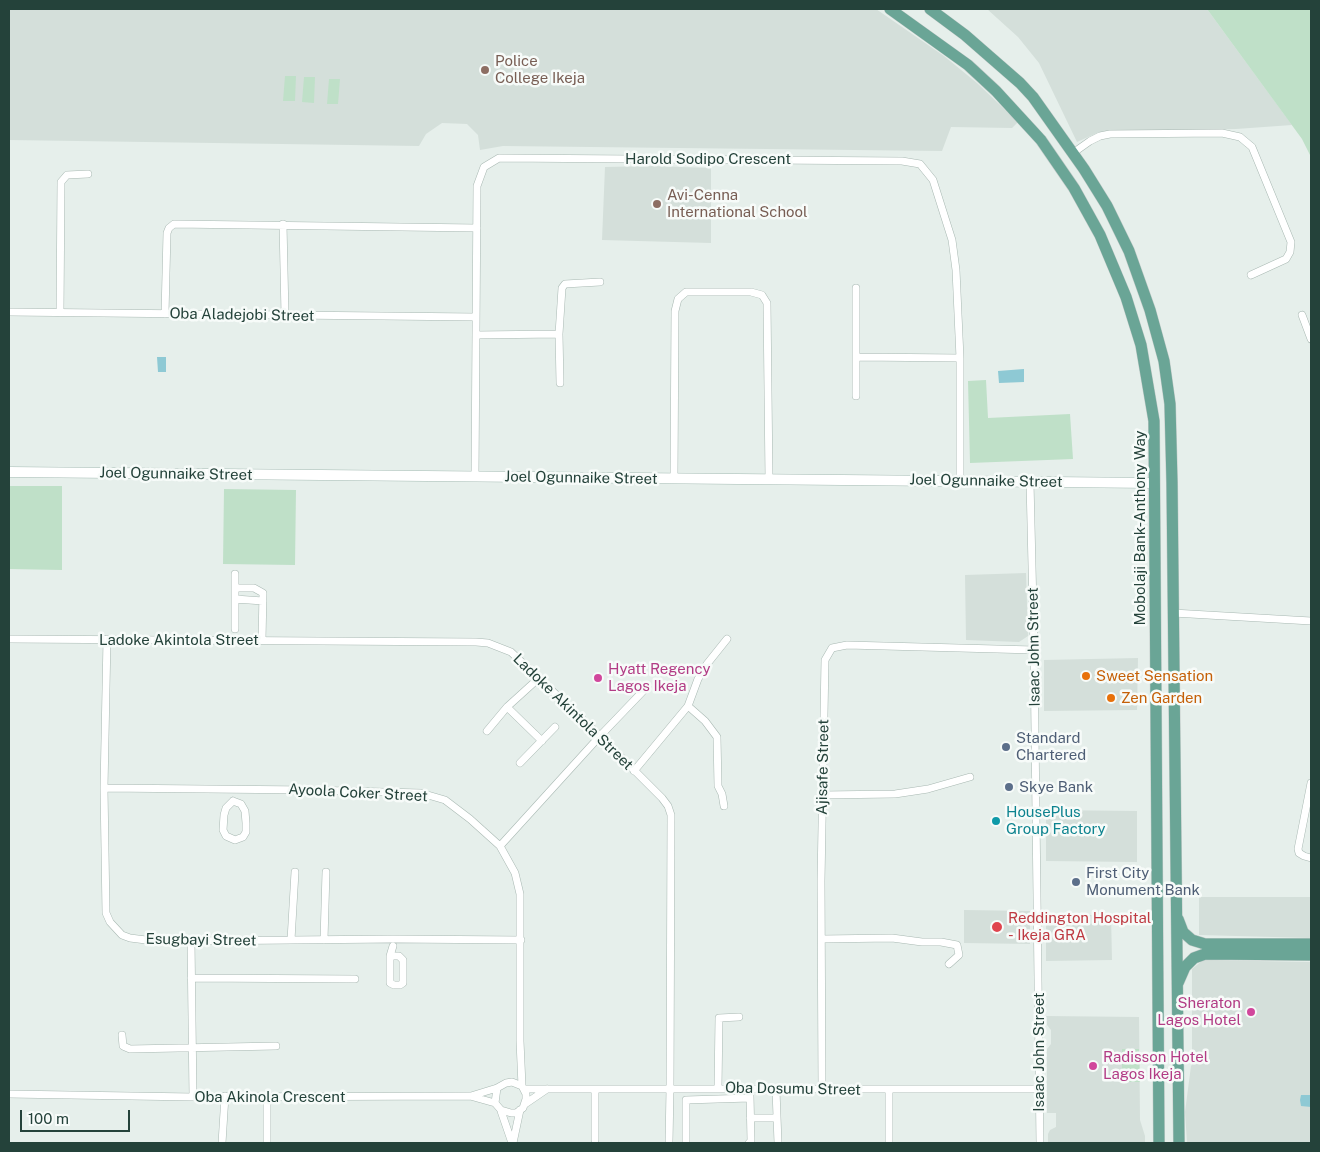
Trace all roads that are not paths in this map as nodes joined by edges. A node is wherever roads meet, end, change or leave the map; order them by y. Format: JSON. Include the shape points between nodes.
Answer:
{"nodes":[{"id":1,"x":890,"y":9,"type":"edge"},
{"id":2,"x":930,"y":9,"type":"edge"},
{"id":3,"x":1073,"y":153,"type":"junction"},
{"id":4,"x":88,"y":174,"type":"dead end"},
{"id":5,"x":283,"y":224,"type":"junction"},
{"id":6,"x":477,"y":228,"type":"junction"},
{"id":7,"x":1250,"y":274,"type":"dead end"},
{"id":8,"x":600,"y":282,"type":"dead end"},
{"id":9,"x":856,"y":288,"type":"dead end"},
{"id":10,"x":9,"y":312,"type":"edge"},
{"id":11,"x":60,"y":313,"type":"junction"},
{"id":12,"x":164,"y":314,"type":"junction"},
{"id":13,"x":285,"y":315,"type":"junction"},
{"id":14,"x":1302,"y":315,"type":"dead end"},
{"id":15,"x":476,"y":317,"type":"junction"},
{"id":16,"x":559,"y":334,"type":"junction"},
{"id":17,"x":476,"y":335,"type":"junction"},
{"id":18,"x":1311,"y":339,"type":"edge"},
{"id":19,"x":856,"y":356,"type":"junction"},
{"id":20,"x":960,"y":358,"type":"junction"},
{"id":21,"x":560,"y":383,"type":"dead end"},
{"id":22,"x":856,"y":396,"type":"dead end"},
{"id":23,"x":9,"y":472,"type":"edge"},
{"id":24,"x":475,"y":477,"type":"junction"},
{"id":25,"x":674,"y":478,"type":"junction"},
{"id":26,"x":769,"y":479,"type":"junction"},
{"id":27,"x":960,"y":481,"type":"junction"},
{"id":28,"x":1030,"y":482,"type":"junction"},
{"id":29,"x":1154,"y":483,"type":"junction"},
{"id":30,"x":236,"y":574,"type":"dead end"},
{"id":31,"x":235,"y":588,"type":"junction"},
{"id":32,"x":236,"y":599,"type":"junction"},
{"id":33,"x":263,"y":601,"type":"junction"},
{"id":34,"x":1173,"y":613,"type":"junction"},
{"id":35,"x":1311,"y":621,"type":"edge"},
{"id":36,"x":235,"y":628,"type":"dead end"},
{"id":37,"x":9,"y":639,"type":"edge"},
{"id":38,"x":107,"y":639,"type":"junction"},
{"id":39,"x":727,"y":639,"type":"dead end"},
{"id":40,"x":262,"y":640,"type":"junction"},
{"id":41,"x":1034,"y":650,"type":"junction"},
{"id":42,"x":539,"y":678,"type":"junction"},
{"id":43,"x":647,"y":687,"type":"dead end"},
{"id":44,"x":688,"y":706,"type":"junction"},
{"id":45,"x":507,"y":707,"type":"junction"},
{"id":46,"x":555,"y":727,"type":"dead end"},
{"id":47,"x":487,"y":732,"type":"dead end"},
{"id":48,"x":600,"y":736,"type":"junction"},
{"id":49,"x":542,"y":741,"type":"junction"},
{"id":50,"x":520,"y":763,"type":"dead end"},
{"id":51,"x":634,"y":771,"type":"junction"},
{"id":52,"x":970,"y":777,"type":"dead end"},
{"id":53,"x":1311,"y":783,"type":"edge"},
{"id":54,"x":104,"y":788,"type":"junction"},
{"id":55,"x":233,"y":790,"type":"junction"},
{"id":56,"x":823,"y":795,"type":"junction"},
{"id":57,"x":233,"y":801,"type":"junction"},
{"id":58,"x":724,"y":806,"type":"dead end"},
{"id":59,"x":500,"y":846,"type":"junction"},
{"id":60,"x":1311,"y":858,"type":"edge"},
{"id":61,"x":295,"y":872,"type":"dead end"},
{"id":62,"x":326,"y":872,"type":"dead end"},
{"id":63,"x":1176,"y":913,"type":"junction"},
{"id":64,"x":822,"y":939,"type":"junction"},
{"id":65,"x":291,"y":940,"type":"junction"},
{"id":66,"x":324,"y":940,"type":"junction"},
{"id":67,"x":521,"y":940,"type":"junction"},
{"id":68,"x":191,"y":941,"type":"junction"},
{"id":69,"x":1311,"y":944,"type":"edge"},
{"id":70,"x":393,"y":946,"type":"dead end"},
{"id":71,"x":1311,"y":955,"type":"edge"},
{"id":72,"x":390,"y":956,"type":"dead end"},
{"id":73,"x":949,"y":964,"type":"dead end"},
{"id":74,"x":191,"y":978,"type":"junction"},
{"id":75,"x":355,"y":979,"type":"dead end"},
{"id":76,"x":1177,"y":987,"type":"junction"},
{"id":77,"x":739,"y":1017,"type":"dead end"},
{"id":78,"x":122,"y":1035,"type":"dead end"},
{"id":79,"x":276,"y":1046,"type":"dead end"},
{"id":80,"x":192,"y":1047,"type":"junction"},
{"id":81,"x":523,"y":1087,"type":"junction"},
{"id":82,"x":498,"y":1088,"type":"junction"},
{"id":83,"x":547,"y":1088,"type":"junction"},
{"id":84,"x":718,"y":1088,"type":"junction"},
{"id":85,"x":670,"y":1089,"type":"junction"},
{"id":86,"x":1038,"y":1089,"type":"junction"},
{"id":87,"x":595,"y":1090,"type":"junction"},
{"id":88,"x":776,"y":1090,"type":"junction"},
{"id":89,"x":822,"y":1090,"type":"junction"},
{"id":90,"x":889,"y":1090,"type":"junction"},
{"id":91,"x":9,"y":1094,"type":"edge"},
{"id":92,"x":225,"y":1096,"type":"junction"},
{"id":93,"x":267,"y":1096,"type":"junction"},
{"id":94,"x":470,"y":1096,"type":"junction"},
{"id":95,"x":193,"y":1097,"type":"junction"},
{"id":96,"x":495,"y":1103,"type":"junction"},
{"id":97,"x":522,"y":1107,"type":"junction"},
{"id":98,"x":501,"y":1110,"type":"junction"},
{"id":99,"x":750,"y":1118,"type":"junction"},
{"id":100,"x":777,"y":1118,"type":"junction"},
{"id":101,"x":1159,"y":1126,"type":"junction"},
{"id":102,"x":1179,"y":1128,"type":"junction"},
{"id":103,"x":595,"y":1140,"type":"dead end"},
{"id":104,"x":222,"y":1143,"type":"edge"},
{"id":105,"x":267,"y":1143,"type":"edge"},
{"id":106,"x":512,"y":1143,"type":"edge"},
{"id":107,"x":669,"y":1143,"type":"edge"},
{"id":108,"x":686,"y":1143,"type":"edge"},
{"id":109,"x":749,"y":1143,"type":"edge"},
{"id":110,"x":778,"y":1143,"type":"edge"},
{"id":111,"x":889,"y":1143,"type":"edge"},
{"id":112,"x":1040,"y":1143,"type":"edge"},
{"id":113,"x":1159,"y":1143,"type":"edge"},
{"id":114,"x":1179,"y":1143,"type":"edge"}],
"edges":[{"from":1,"to":29,"type":"main road","name":"Mobolaji Bank-Anthony Way","via":[[968,65],[1014,110],[1041,140],[1092,218],[1126,297],[1140,345],[1154,421]]},
{"from":2,"to":3,"type":"main road","name":"Mobolaji Bank-Anthony Way","via":[[1020,83]]},
{"from":3,"to":7,"type":"street","via":[[1090,141],[1110,134],[1222,133],[1240,137],[1252,147],[1291,242],[1286,259]]},
{"from":3,"to":34,"type":"main road","name":"Mobolaji Bank-Anthony Way","via":[[1107,206],[1129,251],[1164,361],[1171,427]]},
{"from":4,"to":11,"type":"street","via":[[67,175],[61,182]]},
{"from":5,"to":6,"type":"street"},
{"from":5,"to":12,"type":"street","via":[[174,224],[167,233]]},
{"from":5,"to":13,"type":"street"},
{"from":6,"to":15,"type":"street","name":"Harold Sodipo Crescent"},
{"from":6,"to":20,"type":"street","name":"Harold Sodipo Crescent","via":[[477,186],[484,166],[499,158],[902,161],[920,164],[933,180],[952,240]]},
{"from":8,"to":16,"type":"street","via":[[565,284],[560,298]]},
{"from":9,"to":19,"type":"street"},
{"from":10,"to":11,"type":"street","name":"Oba Aladejobi Street"},
{"from":11,"to":12,"type":"street","name":"Oba Aladejobi Street"},
{"from":12,"to":13,"type":"street","name":"Oba Aladejobi Street"},
{"from":13,"to":15,"type":"street","name":"Oba Aladejobi Street"},
{"from":14,"to":18,"type":"street"},
{"from":15,"to":17,"type":"street","name":"Harold Sodipo Crescent"},
{"from":16,"to":17,"type":"street"},
{"from":16,"to":21,"type":"street"},
{"from":17,"to":24,"type":"street","name":"Harold Sodipo Crescent"},
{"from":19,"to":20,"type":"street"},
{"from":19,"to":22,"type":"street"},
{"from":20,"to":27,"type":"street","name":"Harold Sodipo Crescent"},
{"from":23,"to":24,"type":"street","name":"Joel Ogunnaike Street"},
{"from":24,"to":25,"type":"street","name":"Joel Ogunnaike Street"},
{"from":25,"to":26,"type":"street","name":"Joel Ogunnaike Street"},
{"from":25,"to":26,"type":"street","via":[[675,311],[678,300],[686,292],[751,292],[762,294],[767,303]]},
{"from":26,"to":27,"type":"street","name":"Joel Ogunnaike Street"},
{"from":27,"to":28,"type":"street","name":"Joel Ogunnaike Street"},
{"from":28,"to":29,"type":"street","name":"Joel Ogunnaike Street"},
{"from":28,"to":41,"type":"street","name":"Isaac John Street"},
{"from":29,"to":101,"type":"main road","name":"Mobolaji Bank-Anthony Way"},
{"from":30,"to":31,"type":"street"},
{"from":31,"to":32,"type":"street"},
{"from":31,"to":33,"type":"street","via":[[260,590]]},
{"from":32,"to":33,"type":"street"},
{"from":32,"to":36,"type":"street"},
{"from":33,"to":40,"type":"street"},
{"from":34,"to":35,"type":"street"},
{"from":34,"to":63,"type":"main road","name":"Mobolaji Bank-Anthony Way"},
{"from":37,"to":38,"type":"street","name":"Ladoke Akintola Street"},
{"from":38,"to":40,"type":"street","name":"Ladoke Akintola Street"},
{"from":38,"to":54,"type":"street","name":"Esugbayi Street"},
{"from":39,"to":44,"type":"street","via":[[698,679]]},
{"from":40,"to":42,"type":"street","name":"Ladoke Akintola Street","via":[[476,642],[511,652]]},
{"from":41,"to":56,"type":"street","name":"Ajisafe Street","via":[[847,645],[832,648],[825,660]]},
{"from":41,"to":86,"type":"street","name":"Isaac John Street"},
{"from":42,"to":45,"type":"street"},
{"from":42,"to":48,"type":"street","name":"Ladoke Akintola Street"},
{"from":43,"to":48,"type":"street"},
{"from":44,"to":51,"type":"street"},
{"from":44,"to":58,"type":"street","via":[[717,737],[718,786]]},
{"from":45,"to":47,"type":"street"},
{"from":45,"to":49,"type":"street"},
{"from":46,"to":49,"type":"street"},
{"from":48,"to":51,"type":"street","name":"Ladoke Akintola Street"},
{"from":48,"to":59,"type":"street"},
{"from":49,"to":50,"type":"street"},
{"from":51,"to":85,"type":"street","name":"Ladoke Akintola Street","via":[[662,798],[671,815]]},
{"from":52,"to":56,"type":"street","via":[[895,794]]},
{"from":53,"to":60,"type":"street","via":[[1298,850]]},
{"from":54,"to":55,"type":"street","name":"Ayoola Coker Street"},
{"from":54,"to":68,"type":"street","name":"Esugbayi Street","via":[[106,913],[110,922],[130,938]]},
{"from":55,"to":57,"type":"street"},
{"from":55,"to":59,"type":"street","name":"Ayoola Coker Street","via":[[421,793],[445,800]]},
{"from":56,"to":64,"type":"street","name":"Ajisafe Street"},
{"from":57,"to":57,"type":"street","via":[[226,808],[223,830],[226,836],[235,840],[243,837],[246,823],[241,804]]},
{"from":59,"to":67,"type":"street","name":"Ayoola Coker Street","via":[[515,873],[520,894]]},
{"from":61,"to":65,"type":"street"},
{"from":62,"to":66,"type":"street"},
{"from":63,"to":69,"type":"main road","via":[[1183,932],[1192,940],[1205,944]]},
{"from":63,"to":76,"type":"main road","name":"Mobolaji Bank-Anthony Way"},
{"from":64,"to":73,"type":"street","via":[[892,938],[957,945],[959,955]]},
{"from":64,"to":89,"type":"street","name":"Ajisafe Street"},
{"from":65,"to":66,"type":"street","name":"Esugbayi Street"},
{"from":65,"to":68,"type":"street","name":"Esugbayi Street"},
{"from":66,"to":67,"type":"street","name":"Esugbayi Street"},
{"from":67,"to":81,"type":"street","name":"Ayoola Coker Street"},
{"from":68,"to":74,"type":"street"},
{"from":70,"to":72,"type":"street"},
{"from":71,"to":76,"type":"main road","via":[[1205,954],[1194,958],[1186,967]]},
{"from":74,"to":75,"type":"street"},
{"from":74,"to":80,"type":"street"},
{"from":76,"to":102,"type":"main road","name":"Mobolaji Bank-Anthony Way"},
{"from":77,"to":84,"type":"street","via":[[719,1018]]},
{"from":78,"to":80,"type":"street","via":[[126,1048]]},
{"from":79,"to":80,"type":"street"},
{"from":80,"to":95,"type":"street"},
{"from":81,"to":82,"type":"street","via":[[506,1082]]},
{"from":81,"to":83,"type":"street","name":"Oba Dosumu Street"},
{"from":81,"to":97,"type":"street","via":[[526,1094]]},
{"from":82,"to":94,"type":"street"},
{"from":82,"to":96,"type":"street"},
{"from":83,"to":87,"type":"street","name":"Oba Dosumu Street"},
{"from":83,"to":97,"type":"street"},
{"from":84,"to":85,"type":"street","name":"Oba Dosumu Street"},
{"from":84,"to":88,"type":"street","name":"Oba Dosumu Street"},
{"from":85,"to":87,"type":"street","name":"Oba Dosumu Street"},
{"from":85,"to":107,"type":"street","name":"Ladoke Akintola Street"},
{"from":86,"to":90,"type":"street","name":"Oba Dosumu Street"},
{"from":86,"to":112,"type":"street","name":"Isaac John Street"},
{"from":87,"to":103,"type":"street"},
{"from":88,"to":89,"type":"street","name":"Oba Dosumu Street"},
{"from":88,"to":100,"type":"street"},
{"from":89,"to":90,"type":"street","name":"Oba Dosumu Street"},
{"from":90,"to":111,"type":"street"},
{"from":91,"to":95,"type":"street","name":"Oba Akinola Crescent"},
{"from":92,"to":93,"type":"street","name":"Oba Akinola Crescent"},
{"from":92,"to":95,"type":"street","name":"Oba Akinola Crescent"},
{"from":92,"to":104,"type":"street"},
{"from":93,"to":94,"type":"street","name":"Oba Akinola Crescent"},
{"from":93,"to":105,"type":"street"},
{"from":94,"to":96,"type":"street"},
{"from":96,"to":98,"type":"street"},
{"from":97,"to":98,"type":"street","via":[[510,1113]]},
{"from":97,"to":106,"type":"street"},
{"from":98,"to":106,"type":"street"},
{"from":99,"to":100,"type":"street"},
{"from":99,"to":108,"type":"street","via":[[750,1096],[686,1100]]},
{"from":99,"to":109,"type":"street"},
{"from":100,"to":110,"type":"street"},
{"from":101,"to":102,"type":"main road","via":[[1162,1136],[1169,1140]]},
{"from":101,"to":113,"type":"main road","name":"Mobolaji Bank-Anthony Way"},
{"from":102,"to":114,"type":"main road","name":"Mobolaji Bank-Anthony Way"}]}
